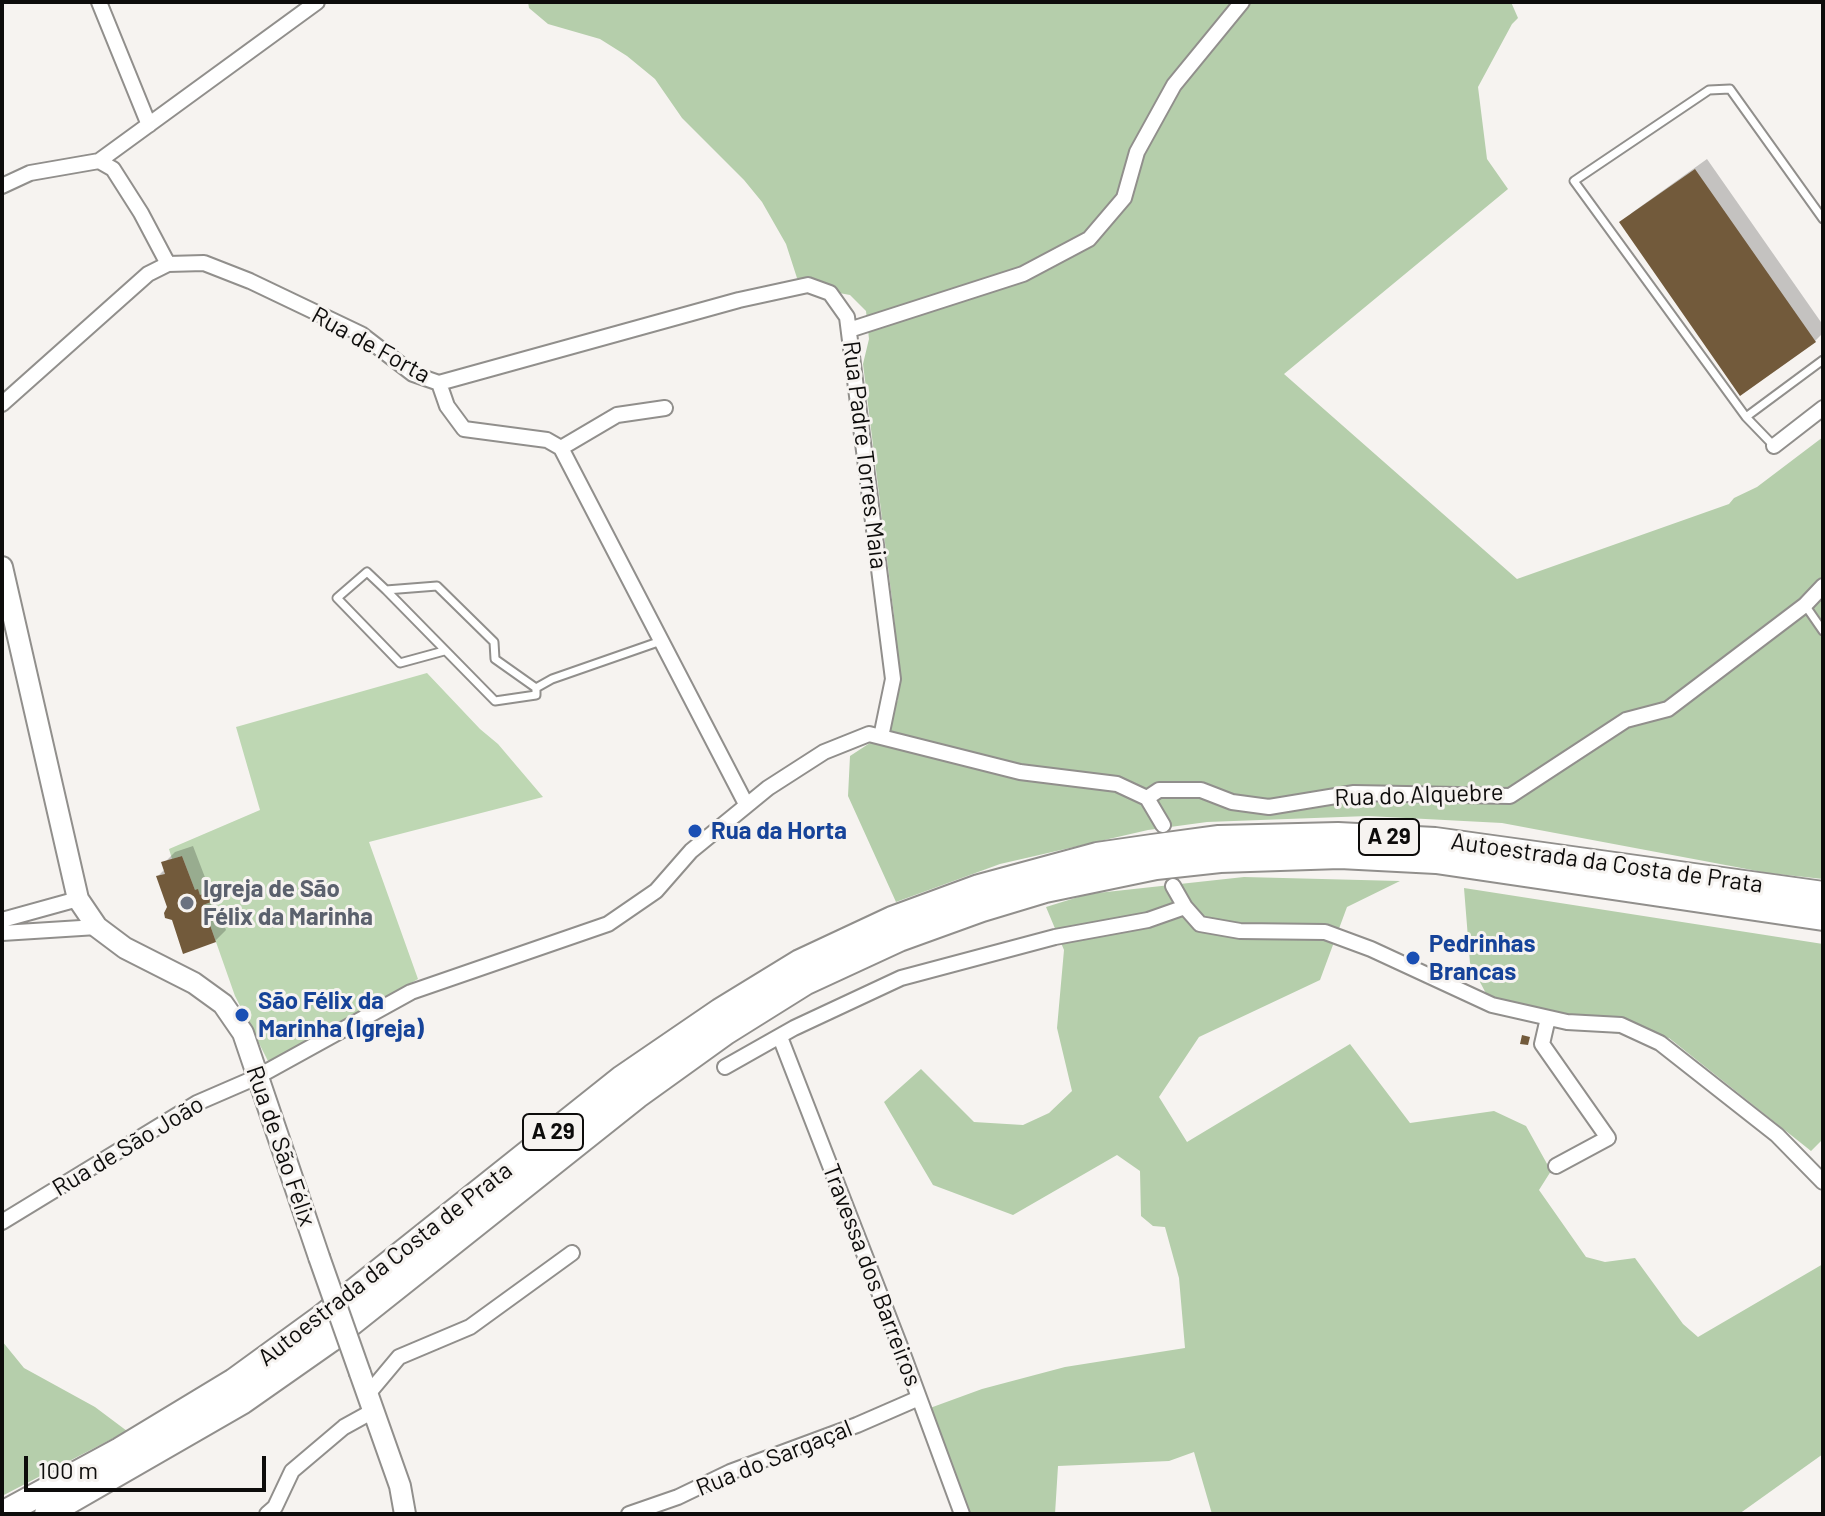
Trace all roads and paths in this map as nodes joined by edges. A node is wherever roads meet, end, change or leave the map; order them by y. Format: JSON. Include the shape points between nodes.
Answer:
{"nodes":[{"id":1,"x":99,"y":2,"type":"edge"},
{"id":2,"x":317,"y":2,"type":"edge"},
{"id":3,"x":1242,"y":2,"type":"edge"},
{"id":4,"x":149,"y":125,"type":"junction"},
{"id":5,"x":99,"y":161,"type":"junction"},
{"id":6,"x":2,"y":186,"type":"edge"},
{"id":7,"x":1823,"y":219,"type":"edge"},
{"id":8,"x":168,"y":264,"type":"junction"},
{"id":9,"x":849,"y":330,"type":"junction"},
{"id":10,"x":1823,"y":360,"type":"edge"},
{"id":11,"x":439,"y":383,"type":"junction"},
{"id":12,"x":2,"y":404,"type":"edge"},
{"id":13,"x":665,"y":408,"type":"dead end"},
{"id":14,"x":1823,"y":408,"type":"edge"},
{"id":15,"x":1746,"y":417,"type":"junction"},
{"id":16,"x":1774,"y":446,"type":"joint"},
{"id":17,"x":561,"y":448,"type":"junction"},
{"id":18,"x":2,"y":567,"type":"edge"},
{"id":19,"x":1823,"y":586,"type":"edge"},
{"id":20,"x":386,"y":590,"type":"junction"},
{"id":21,"x":1805,"y":605,"type":"junction"},
{"id":22,"x":1823,"y":631,"type":"edge"},
{"id":23,"x":661,"y":641,"type":"junction"},
{"id":24,"x":444,"y":651,"type":"junction"},
{"id":25,"x":536,"y":688,"type":"junction"},
{"id":26,"x":881,"y":737,"type":"junction"},
{"id":27,"x":1147,"y":798,"type":"junction"},
{"id":28,"x":746,"y":804,"type":"junction"},
{"id":29,"x":1163,"y":825,"type":"dead end"},
{"id":30,"x":1173,"y":886,"type":"dead end"},
{"id":31,"x":1823,"y":894,"type":"edge"},
{"id":32,"x":78,"y":899,"type":"junction"},
{"id":33,"x":1185,"y":907,"type":"junction"},
{"id":34,"x":1823,"y":918,"type":"edge"},
{"id":35,"x":2,"y":920,"type":"edge"},
{"id":36,"x":97,"y":927,"type":"junction"},
{"id":37,"x":2,"y":933,"type":"edge"},
{"id":38,"x":1548,"y":1018,"type":"junction"},
{"id":39,"x":780,"y":1037,"type":"junction"},
{"id":40,"x":725,"y":1067,"type":"dead end"},
{"id":41,"x":257,"y":1077,"type":"junction"},
{"id":42,"x":1556,"y":1166,"type":"dead end"},
{"id":43,"x":1823,"y":1182,"type":"edge"},
{"id":44,"x":2,"y":1222,"type":"edge"},
{"id":45,"x":572,"y":1253,"type":"dead end"},
{"id":46,"x":919,"y":1398,"type":"junction"},
{"id":47,"x":371,"y":1402,"type":"junction"},
{"id":48,"x":2,"y":1514,"type":"edge"},
{"id":49,"x":47,"y":1514,"type":"edge"},
{"id":50,"x":267,"y":1514,"type":"edge"},
{"id":51,"x":405,"y":1514,"type":"edge"},
{"id":52,"x":629,"y":1514,"type":"edge"},
{"id":53,"x":962,"y":1514,"type":"edge"}],
"edges":[{"from":1,"to":4,"type":"street"},
{"from":2,"to":4,"type":"street"},
{"from":3,"to":9,"type":"street","via":[[1174,85],[1137,152],[1124,198],[1089,239],[1023,274]]},
{"from":4,"to":5,"type":"street"},
{"from":5,"to":6,"type":"street","via":[[30,173]]},
{"from":5,"to":8,"type":"street","via":[[113,169]]},
{"from":7,"to":15,"type":"lane","via":[[1730,89],[1709,90],[1574,181]]},
{"from":8,"to":11,"type":"street","name":"Rua de Forta","via":[[204,263],[250,281],[361,334],[413,374]]},
{"from":8,"to":12,"type":"street","via":[[148,274]]},
{"from":9,"to":11,"type":"street","name":"Rua Padre Torres Maia","via":[[847,317],[830,293],[808,285]]},
{"from":9,"to":26,"type":"street","name":"Rua Padre Torres Maia","via":[[893,679]]},
{"from":10,"to":15,"type":"lane"},
{"from":11,"to":17,"type":"street","name":"Rua de Forta","via":[[464,429],[547,440]]},
{"from":13,"to":17,"type":"street","via":[[617,415]]},
{"from":14,"to":16,"type":"street"},
{"from":15,"to":16,"type":"lane"},
{"from":17,"to":23,"type":"street"},
{"from":18,"to":32,"type":"main road","name":"Rua de São Félix"},
{"from":19,"to":21,"type":"street","name":"Rua do Alquebre"},
{"from":20,"to":24,"type":"lane"},
{"from":20,"to":24,"type":"lane","via":[[367,572],[337,598],[400,663]]},
{"from":20,"to":25,"type":"lane","via":[[437,586],[494,642],[495,659]]},
{"from":21,"to":22,"type":"lane"},
{"from":21,"to":27,"type":"street","name":"Rua do Alquebre","via":[[1668,709],[1626,720],[1510,796],[1354,793],[1269,807],[1232,802],[1201,790],[1159,790]]},
{"from":23,"to":25,"type":"lane"},
{"from":23,"to":28,"type":"street"},
{"from":24,"to":25,"type":"lane","via":[[495,701],[536,695]]},
{"from":26,"to":27,"type":"street","via":[[1020,772],[1117,784]]},
{"from":26,"to":28,"type":"street","name":"Rua de São João","via":[[869,734],[824,752]]},
{"from":27,"to":29,"type":"street"},
{"from":28,"to":41,"type":"street","name":"Rua de São João","via":[[691,851],[656,891],[608,924],[411,992]]},
{"from":30,"to":33,"type":"street"},
{"from":31,"to":48,"type":"highway","name":"Autoestrada da Costa de Prata","number":"A 29","via":[[1435,840],[1338,835],[1219,838],[1152,847],[1097,855],[979,887],[892,919],[800,962],[720,1011],[622,1078],[234,1381]]},
{"from":32,"to":35,"type":"street"},
{"from":32,"to":36,"type":"main road","name":"Rua de São Félix"},
{"from":33,"to":38,"type":"street","via":[[1200,924],[1240,931],[1325,932],[1492,1005]]},
{"from":33,"to":39,"type":"street","via":[[901,978]]},
{"from":34,"to":49,"type":"highway","name":"Autoestrada da Costa de Prata","number":"A 29","via":[[1436,861],[1340,856],[1156,867],[1059,886],[982,909],[899,939],[806,982],[726,1032],[637,1096],[330,1340],[243,1401]]},
{"from":36,"to":37,"type":"street"},
{"from":36,"to":41,"type":"main road","name":"Rua de São Félix","via":[[223,1004],[243,1033]]},
{"from":38,"to":42,"type":"street","via":[[1542,1044],[1608,1138]]},
{"from":38,"to":43,"type":"street","via":[[1621,1025],[1660,1043],[1777,1135]]},
{"from":39,"to":40,"type":"street"},
{"from":39,"to":46,"type":"street","name":"Travessa dos Barreiros"},
{"from":41,"to":44,"type":"street","name":"Rua de São João","via":[[197,1103]]},
{"from":41,"to":47,"type":"main road","name":"Rua de São Félix","bridge":true},
{"from":45,"to":47,"type":"street","via":[[470,1327],[399,1357]]},
{"from":46,"to":52,"type":"street","name":"Rua do Sargaçal"},
{"from":46,"to":53,"type":"street","name":"Travessa dos Barreiros"},
{"from":47,"to":50,"type":"street","via":[[292,1471]]},
{"from":47,"to":51,"type":"main road","name":"Rua de São Félix"}]}
